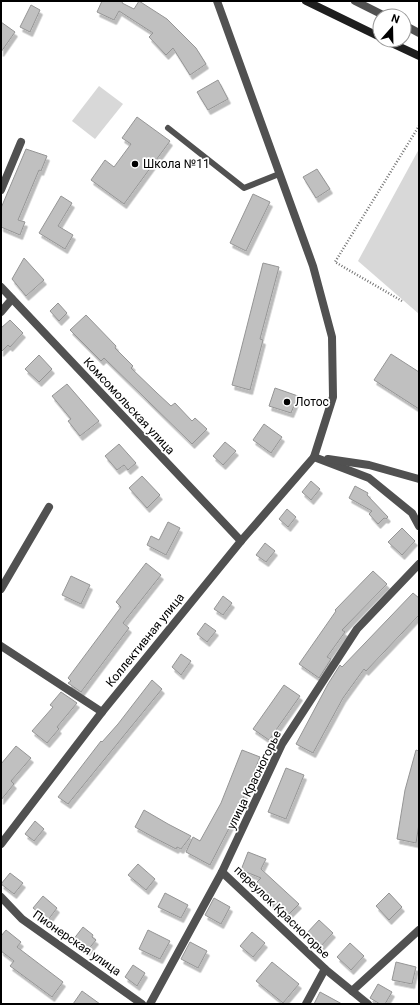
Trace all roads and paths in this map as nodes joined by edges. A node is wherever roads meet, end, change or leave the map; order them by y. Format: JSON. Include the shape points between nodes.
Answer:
{"nodes":[{"id":1,"x":217,"y":1,"type":"edge"},
{"id":2,"x":306,"y":1,"type":"edge"},
{"id":3,"x":354,"y":1,"type":"edge"},
{"id":4,"x":372,"y":10,"type":"edge"},
{"id":5,"x":372,"y":33,"type":"edge"},
{"id":6,"x":402,"y":48,"type":"edge"},
{"id":7,"x":419,"y":56,"type":"edge"},
{"id":8,"x":419,"y":126,"type":"edge"},
{"id":9,"x":168,"y":128,"type":"dead end"},
{"id":10,"x":22,"y":142,"type":"dead end"},
{"id":11,"x":279,"y":174,"type":"junction"},
{"id":12,"x":1,"y":190,"type":"edge"},
{"id":13,"x":1,"y":287,"type":"edge"},
{"id":14,"x":12,"y":299,"type":"junction"},
{"id":15,"x":402,"y":301,"type":"dead end"},
{"id":16,"x":1,"y":312,"type":"edge"},
{"id":17,"x":314,"y":457,"type":"junction"},
{"id":18,"x":419,"y":479,"type":"edge"},
{"id":19,"x":48,"y":507,"type":"dead end"},
{"id":20,"x":419,"y":526,"type":"edge"},
{"id":21,"x":241,"y":541,"type":"junction"},
{"id":22,"x":419,"y":564,"type":"edge"},
{"id":23,"x":1,"y":589,"type":"edge"},
{"id":24,"x":1,"y":646,"type":"edge"},
{"id":25,"x":102,"y":712,"type":"junction"},
{"id":26,"x":1,"y":844,"type":"edge"},
{"id":27,"x":222,"y":872,"type":"junction"},
{"id":28,"x":1,"y":897,"type":"edge"},
{"id":29,"x":419,"y":930,"type":"edge"},
{"id":30,"x":325,"y":969,"type":"junction"},
{"id":31,"x":352,"y":991,"type":"junction"},
{"id":32,"x":142,"y":1004,"type":"edge"},
{"id":33,"x":150,"y":1004,"type":"edge"},
{"id":34,"x":306,"y":1004,"type":"edge"},
{"id":35,"x":368,"y":1004,"type":"edge"}],
"edges":[{"from":1,"to":11,"type":"street"},
{"from":2,"to":5,"type":"main road"},
{"from":3,"to":4,"type":"street"},
{"from":6,"to":7,"type":"main road"},
{"from":8,"to":15,"type":"path","via":[[335,262]]},
{"from":9,"to":11,"type":"lane","via":[[244,188]]},
{"from":10,"to":12,"type":"street"},
{"from":11,"to":17,"type":"street","via":[[313,266],[332,337],[333,397]]},
{"from":13,"to":14,"type":"street","name":"Комсомольская улица"},
{"from":14,"to":16,"type":"street"},
{"from":14,"to":21,"type":"street","name":"Комсомольская улица"},
{"from":17,"to":18,"type":"street","via":[[369,465]]},
{"from":17,"to":20,"type":"street","via":[[369,478],[412,513]]},
{"from":17,"to":21,"type":"street","name":"Коллективная улица"},
{"from":19,"to":23,"type":"street"},
{"from":21,"to":25,"type":"street","name":"Коллективная улица"},
{"from":22,"to":27,"type":"street","name":"улица Красногорье","via":[[356,629],[282,744]]},
{"from":24,"to":25,"type":"street"},
{"from":25,"to":26,"type":"street","name":"Коллективная улица"},
{"from":27,"to":30,"type":"street","name":"переулок Красногорье"},
{"from":27,"to":33,"type":"street","name":"улица Красногорье"},
{"from":28,"to":32,"type":"street","name":"Пионерская улица","via":[[22,919]]},
{"from":29,"to":31,"type":"street"},
{"from":30,"to":31,"type":"street","name":"переулок Красногорье"},
{"from":30,"to":34,"type":"street","name":"переулок Красногорье"},
{"from":31,"to":35,"type":"street","name":"переулок Красногорье"}]}
